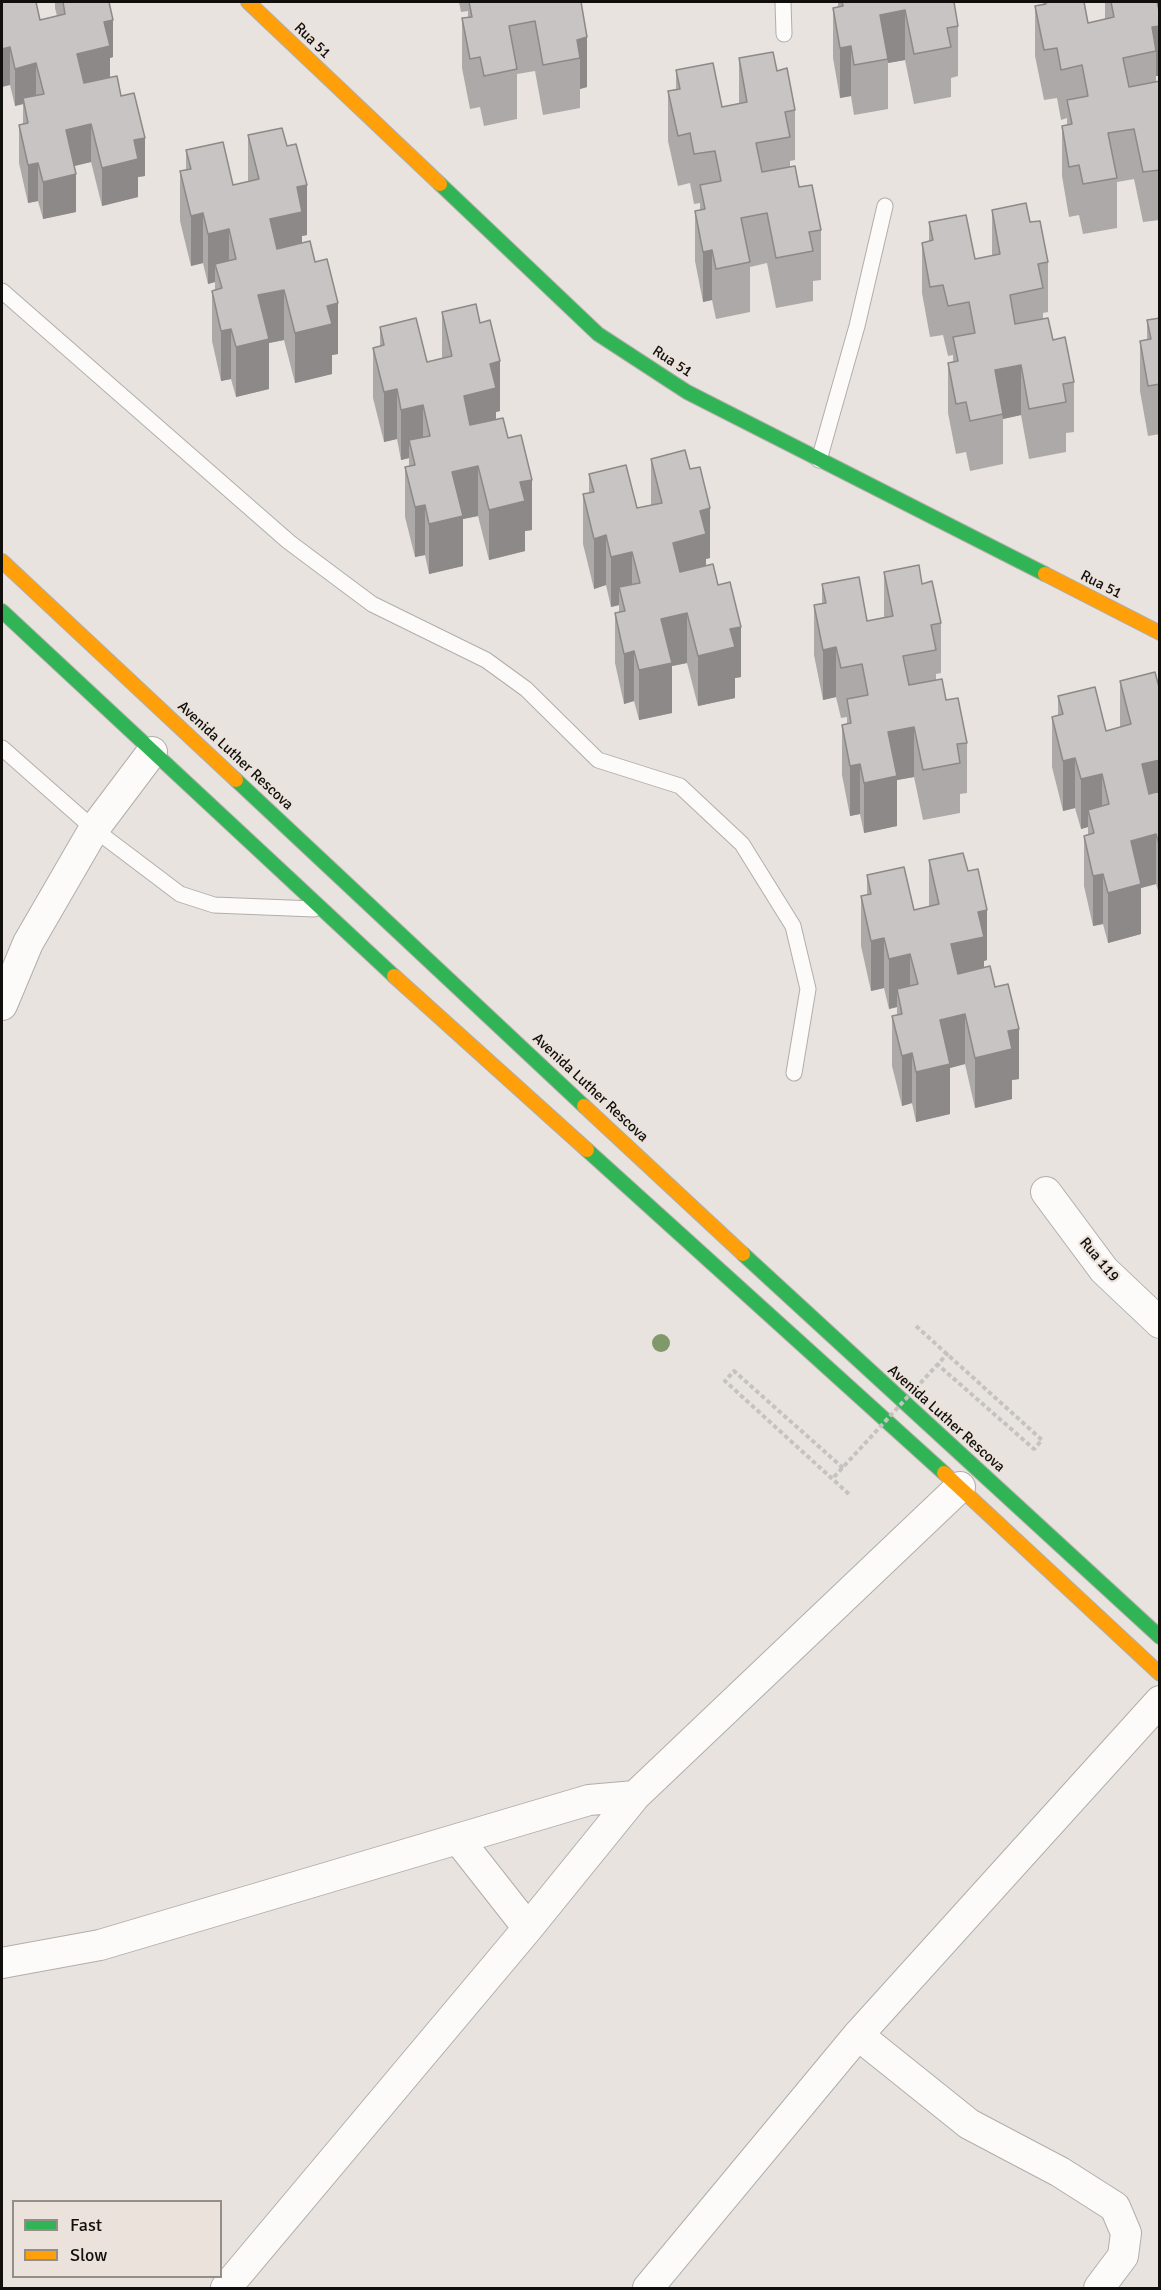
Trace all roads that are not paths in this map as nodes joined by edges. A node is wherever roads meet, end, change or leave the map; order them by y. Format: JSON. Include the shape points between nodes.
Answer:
{"nodes":[{"id":1,"x":248,"y":2,"type":"edge"},
{"id":2,"x":783,"y":2,"type":"edge"},
{"id":3,"x":784,"y":34,"type":"dead end"},
{"id":4,"x":885,"y":206,"type":"dead end"},
{"id":5,"x":2,"y":291,"type":"edge"},
{"id":6,"x":819,"y":460,"type":"junction"},
{"id":7,"x":2,"y":561,"type":"edge"},
{"id":8,"x":2,"y":611,"type":"edge"},
{"id":9,"x":1160,"y":633,"type":"edge"},
{"id":10,"x":2,"y":748,"type":"edge"},
{"id":11,"x":152,"y":752,"type":"junction"},
{"id":12,"x":94,"y":829,"type":"junction"},
{"id":13,"x":321,"y":910,"type":"junction"},
{"id":14,"x":2,"y":1005,"type":"edge"},
{"id":15,"x":794,"y":1073,"type":"dead end"},
{"id":16,"x":1046,"y":1192,"type":"dead end"},
{"id":17,"x":1160,"y":1323,"type":"edge"},
{"id":18,"x":960,"y":1487,"type":"junction"},
{"id":19,"x":1160,"y":1637,"type":"edge"},
{"id":20,"x":1160,"y":1674,"type":"edge"},
{"id":21,"x":1160,"y":1701,"type":"edge"},
{"id":22,"x":635,"y":1796,"type":"junction"},
{"id":23,"x":458,"y":1839,"type":"junction"},
{"id":24,"x":528,"y":1928,"type":"junction"},
{"id":25,"x":2,"y":1963,"type":"edge"},
{"id":26,"x":858,"y":2035,"type":"junction"},
{"id":27,"x":226,"y":2289,"type":"edge"},
{"id":28,"x":648,"y":2289,"type":"edge"},
{"id":29,"x":1099,"y":2289,"type":"edge"}],
"edges":[{"from":1,"to":6,"type":"main road","name":"Rua 51","via":[[598,333],[687,392]]},
{"from":2,"to":3,"type":"lane"},
{"from":4,"to":6,"type":"lane","via":[[857,326]]},
{"from":5,"to":15,"type":"lane","via":[[289,542],[372,604],[486,660],[526,689],[598,759],[680,786],[742,844],[793,926],[808,989]]},
{"from":6,"to":9,"type":"main road","name":"Rua 51"},
{"from":7,"to":19,"type":"main road","name":"Avenida Luther Rescova","via":[[882,1384]]},
{"from":8,"to":11,"type":"main road"},
{"from":10,"to":12,"type":"lane"},
{"from":11,"to":12,"type":"street"},
{"from":11,"to":13,"type":"main road"},
{"from":12,"to":13,"type":"lane","via":[[180,894],[214,905]]},
{"from":12,"to":14,"type":"street","via":[[28,943]]},
{"from":13,"to":18,"type":"main road"},
{"from":16,"to":17,"type":"street","name":"Rua 119","via":[[1104,1270]]},
{"from":18,"to":20,"type":"main road"},
{"from":18,"to":22,"type":"street"},
{"from":21,"to":26,"type":"street"},
{"from":22,"to":23,"type":"street","via":[[590,1800]]},
{"from":22,"to":24,"type":"street"},
{"from":23,"to":24,"type":"street"},
{"from":23,"to":25,"type":"street","via":[[100,1945]]},
{"from":24,"to":27,"type":"street"},
{"from":26,"to":28,"type":"street"},
{"from":26,"to":29,"type":"street","via":[[969,2124],[1060,2172],[1114,2207],[1126,2233],[1123,2256]]}]}
